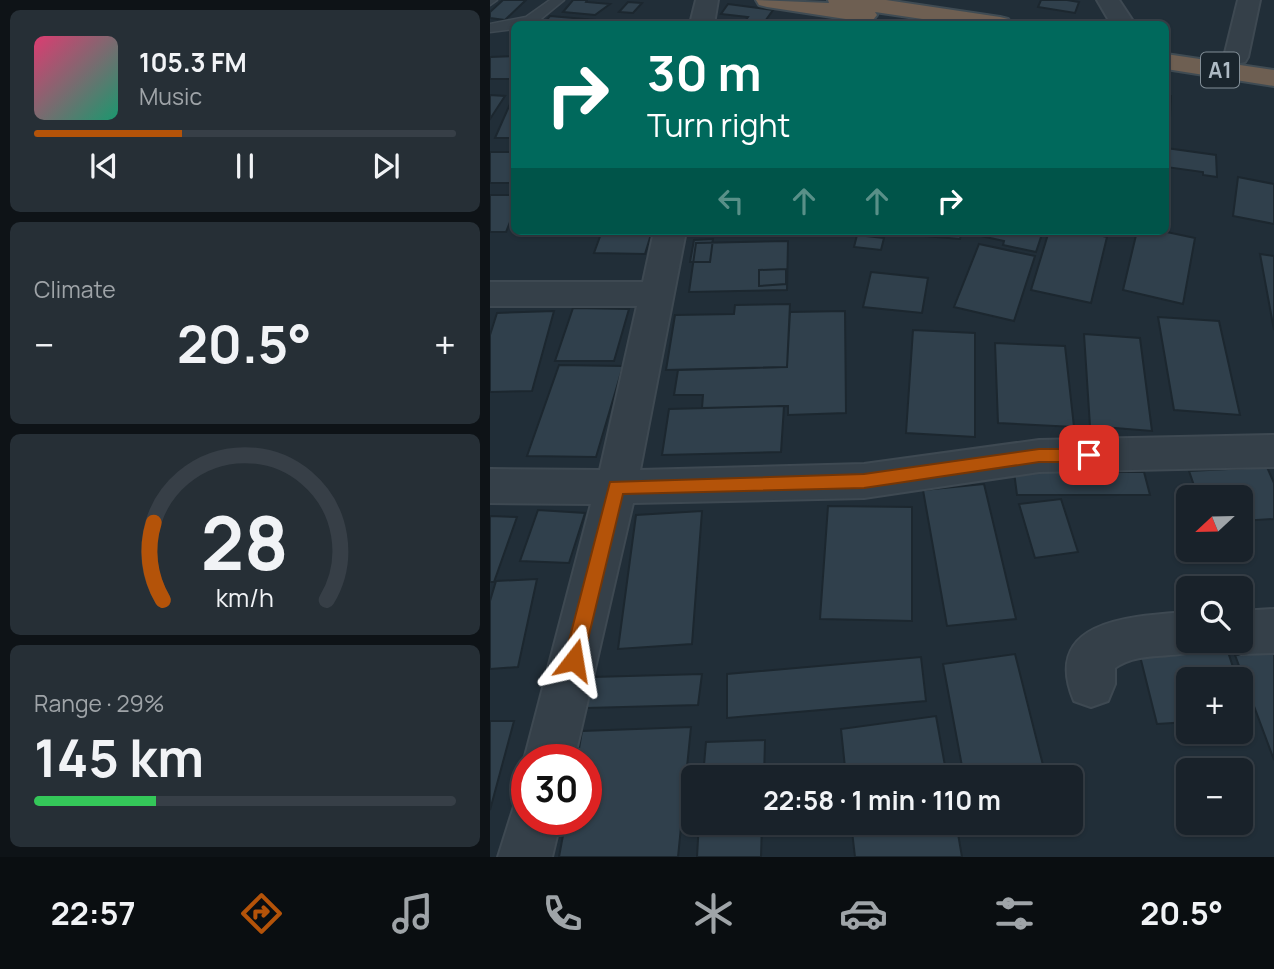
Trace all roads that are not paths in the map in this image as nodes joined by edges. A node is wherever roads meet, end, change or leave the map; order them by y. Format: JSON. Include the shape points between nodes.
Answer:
{"nodes":[{"id":1,"x":558,"y":0,"type":"edge"},
{"id":2,"x":707,"y":0,"type":"edge"},
{"id":3,"x":767,"y":0,"type":"edge"},
{"id":4,"x":839,"y":0,"type":"edge"},
{"id":5,"x":1108,"y":0,"type":"edge"},
{"id":6,"x":1250,"y":0,"type":"edge"},
{"id":7,"x":528,"y":21,"type":"edge"},
{"id":8,"x":703,"y":21,"type":"edge"},
{"id":9,"x":905,"y":21,"type":"edge"},
{"id":10,"x":980,"y":21,"type":"edge"},
{"id":11,"x":1121,"y":21,"type":"edge"},
{"id":12,"x":511,"y":26,"type":"edge"},
{"id":13,"x":490,"y":28,"type":"edge"},
{"id":14,"x":1169,"y":49,"type":"edge"},
{"id":15,"x":1237,"y":57,"type":"junction"},
{"id":16,"x":1169,"y":62,"type":"edge"},
{"id":17,"x":1274,"y":63,"type":"edge"},
{"id":18,"x":1274,"y":78,"type":"edge"},
{"id":19,"x":669,"y":235,"type":"edge"},
{"id":20,"x":490,"y":294,"type":"edge"},
{"id":21,"x":658,"y":294,"type":"junction"},
{"id":22,"x":1274,"y":451,"type":"edge"},
{"id":23,"x":490,"y":486,"type":"edge"},
{"id":24,"x":616,"y":487,"type":"junction"},
{"id":25,"x":1274,"y":631,"type":"edge"},
{"id":26,"x":1253,"y":632,"type":"edge"},
{"id":27,"x":1176,"y":635,"type":"edge"},
{"id":28,"x":1091,"y":684,"type":"dead end"},
{"id":29,"x":553,"y":744,"type":"edge"},
{"id":30,"x":531,"y":835,"type":"edge"},
{"id":31,"x":525,"y":857,"type":"edge"}],
"edges":[{"from":1,"to":7,"type":"lane"},
{"from":2,"to":8,"type":"street"},
{"from":3,"to":9,"type":"highway"},
{"from":4,"to":10,"type":"highway"},
{"from":5,"to":11,"type":"street"},
{"from":6,"to":15,"type":"street"},
{"from":12,"to":13,"type":"lane"},
{"from":14,"to":15,"type":"highway","number":"A1"},
{"from":15,"to":17,"type":"highway","number":"A1"},
{"from":16,"to":18,"type":"highway","number":"A1"},
{"from":19,"to":21,"type":"street"},
{"from":20,"to":21,"type":"street"},
{"from":21,"to":24,"type":"street"},
{"from":22,"to":24,"type":"street","via":[[1039,456],[864,481]]},
{"from":23,"to":24,"type":"street"},
{"from":24,"to":29,"type":"street"},
{"from":25,"to":26,"type":"street"},
{"from":27,"to":28,"type":"street","via":[[1108,644],[1091,657]]},
{"from":30,"to":31,"type":"street"}]}
